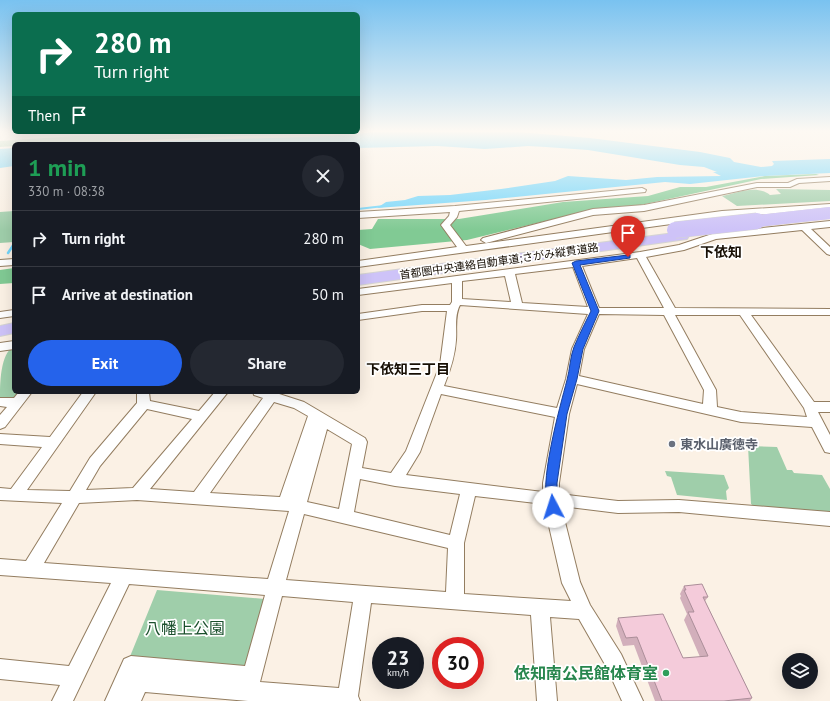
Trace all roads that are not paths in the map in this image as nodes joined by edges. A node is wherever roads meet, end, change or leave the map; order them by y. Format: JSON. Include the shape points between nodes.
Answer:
{"nodes":[{"id":1,"x":830,"y":179,"type":"edge"},
{"id":2,"x":642,"y":190,"type":"dead end"},
{"id":3,"x":830,"y":207,"type":"edge"},
{"id":4,"x":455,"y":209,"type":"junction"},
{"id":5,"x":749,"y":212,"type":"junction"},
{"id":6,"x":830,"y":213,"type":"edge"},
{"id":7,"x":360,"y":215,"type":"edge"},
{"id":8,"x":830,"y":219,"type":"edge"},
{"id":9,"x":830,"y":224,"type":"edge"},
{"id":10,"x":803,"y":226,"type":"junction"},
{"id":11,"x":773,"y":229,"type":"junction"},
{"id":12,"x":678,"y":233,"type":"junction"},
{"id":13,"x":461,"y":246,"type":"junction"},
{"id":14,"x":830,"y":252,"type":"edge"},
{"id":15,"x":640,"y":255,"type":"junction"},
{"id":16,"x":12,"y":262,"type":"edge"},
{"id":17,"x":0,"y":263,"type":"edge"},
{"id":18,"x":576,"y":263,"type":"junction"},
{"id":19,"x":360,"y":264,"type":"edge"},
{"id":20,"x":509,"y":272,"type":"junction"},
{"id":21,"x":360,"y":273,"type":"edge"},
{"id":22,"x":457,"y":279,"type":"junction"},
{"id":23,"x":360,"y":280,"type":"edge"},
{"id":24,"x":360,"y":292,"type":"edge"},
{"id":25,"x":455,"y":305,"type":"junction"},
{"id":26,"x":517,"y":306,"type":"junction"},
{"id":27,"x":595,"y":311,"type":"junction"},
{"id":28,"x":670,"y":312,"type":"junction"},
{"id":29,"x":743,"y":312,"type":"junction"},
{"id":30,"x":830,"y":312,"type":"edge"},
{"id":31,"x":12,"y":313,"type":"edge"},
{"id":32,"x":0,"y":315,"type":"edge"},
{"id":33,"x":360,"y":317,"type":"edge"},
{"id":34,"x":12,"y":321,"type":"edge"},
{"id":35,"x":0,"y":323,"type":"edge"},
{"id":36,"x":12,"y":328,"type":"edge"},
{"id":37,"x":0,"y":331,"type":"edge"},
{"id":38,"x":12,"y":345,"type":"edge"},
{"id":39,"x":0,"y":347,"type":"edge"},
{"id":40,"x":572,"y":379,"type":"junction"},
{"id":41,"x":437,"y":389,"type":"junction"},
{"id":42,"x":24,"y":394,"type":"edge"},
{"id":43,"x":89,"y":394,"type":"edge"},
{"id":44,"x":220,"y":394,"type":"edge"},
{"id":45,"x":265,"y":394,"type":"edge"},
{"id":46,"x":143,"y":398,"type":"edge"},
{"id":47,"x":0,"y":402,"type":"edge"},
{"id":48,"x":17,"y":403,"type":"junction"},
{"id":49,"x":810,"y":407,"type":"junction"},
{"id":50,"x":830,"y":407,"type":"edge"},
{"id":51,"x":710,"y":410,"type":"junction"},
{"id":52,"x":562,"y":414,"type":"junction"},
{"id":53,"x":202,"y":416,"type":"junction"},
{"id":54,"x":319,"y":417,"type":"junction"},
{"id":55,"x":816,"y":423,"type":"junction"},
{"id":56,"x":0,"y":424,"type":"edge"},
{"id":57,"x":0,"y":439,"type":"edge"},
{"id":58,"x":53,"y":442,"type":"junction"},
{"id":59,"x":830,"y":448,"type":"edge"},
{"id":60,"x":354,"y":472,"type":"junction"},
{"id":61,"x":395,"y":480,"type":"junction"},
{"id":62,"x":469,"y":488,"type":"junction"},
{"id":63,"x":7,"y":494,"type":"edge"},
{"id":64,"x":138,"y":494,"type":"junction"},
{"id":65,"x":74,"y":497,"type":"junction"},
{"id":66,"x":197,"y":499,"type":"junction"},
{"id":67,"x":551,"y":499,"type":"junction"},
{"id":68,"x":292,"y":506,"type":"junction"},
{"id":69,"x":345,"y":517,"type":"junction"},
{"id":70,"x":830,"y":519,"type":"edge"},
{"id":71,"x":456,"y":543,"type":"junction"},
{"id":72,"x":0,"y":567,"type":"edge"},
{"id":73,"x":31,"y":569,"type":"junction"},
{"id":74,"x":124,"y":576,"type":"junction"},
{"id":75,"x":364,"y":595,"type":"junction"},
{"id":76,"x":456,"y":601,"type":"junction"},
{"id":77,"x":540,"y":608,"type":"junction"},
{"id":78,"x":584,"y":611,"type":"junction"},
{"id":79,"x":0,"y":669,"type":"edge"},
{"id":80,"x":74,"y":676,"type":"junction"},
{"id":81,"x":244,"y":696,"type":"edge"},
{"id":82,"x":348,"y":700,"type":"edge"},
{"id":83,"x":62,"y":701,"type":"edge"},
{"id":84,"x":115,"y":701,"type":"edge"},
{"id":85,"x":132,"y":701,"type":"edge"},
{"id":86,"x":547,"y":701,"type":"edge"},
{"id":87,"x":633,"y":701,"type":"edge"}],
"edges":[{"from":1,"to":13,"type":"street","via":[[797,181],[790,185],[757,185],[644,208],[592,212]]},
{"from":2,"to":4,"type":"street"},
{"from":3,"to":5,"type":"street"},
{"from":4,"to":7,"type":"street"},
{"from":4,"to":13,"type":"street","via":[[453,217],[445,225]]},
{"from":5,"to":11,"type":"street"},
{"from":5,"to":13,"type":"street"},
{"from":6,"to":12,"type":"highway","name":"首都圏中央連絡自動車道;さがみ縦貫道路","bridge":true},
{"from":8,"to":12,"type":"highway","name":"首都圏中央連絡自動車道;さがみ縦貫道路"},
{"from":9,"to":10,"type":"street"},
{"from":10,"to":11,"type":"street"},
{"from":10,"to":14,"type":"street"},
{"from":11,"to":15,"type":"street","via":[[715,236],[681,248]]},
{"from":12,"to":21,"type":"highway","name":"首都圏中央連絡自動車道;さがみ縦貫道路"},
{"from":12,"to":23,"type":"highway","name":"首都圏中央連絡自動車道;さがみ縦貫道路"},
{"from":13,"to":19,"type":"street"},
{"from":15,"to":18,"type":"street"},
{"from":15,"to":28,"type":"street"},
{"from":16,"to":17,"type":"street"},
{"from":18,"to":20,"type":"street"},
{"from":18,"to":27,"type":"street"},
{"from":20,"to":22,"type":"street"},
{"from":20,"to":26,"type":"street"},
{"from":22,"to":24,"type":"street"},
{"from":22,"to":25,"type":"street"},
{"from":25,"to":26,"type":"street"},
{"from":25,"to":33,"type":"street"},
{"from":25,"to":41,"type":"street","via":[[450,322],[446,365]]},
{"from":26,"to":27,"type":"street"},
{"from":27,"to":28,"type":"street"},
{"from":27,"to":40,"type":"street","via":[[578,349]]},
{"from":28,"to":29,"type":"street"},
{"from":28,"to":51,"type":"street","via":[[710,390]]},
{"from":29,"to":30,"type":"street"},
{"from":29,"to":49,"type":"street"},
{"from":31,"to":32,"type":"street"},
{"from":34,"to":35,"type":"highway"},
{"from":36,"to":37,"type":"highway"},
{"from":38,"to":39,"type":"street"},
{"from":40,"to":51,"type":"street"},
{"from":40,"to":52,"type":"street"},
{"from":41,"to":52,"type":"street"},
{"from":41,"to":61,"type":"street","via":[[413,452]]},
{"from":42,"to":48,"type":"street"},
{"from":43,"to":58,"type":"street"},
{"from":44,"to":53,"type":"street"},
{"from":45,"to":54,"type":"street","via":[[299,405]]},
{"from":45,"to":66,"type":"street"},
{"from":46,"to":53,"type":"street"},
{"from":46,"to":65,"type":"street","via":[[95,462]]},
{"from":47,"to":48,"type":"street"},
{"from":48,"to":56,"type":"street"},
{"from":49,"to":50,"type":"street"},
{"from":49,"to":55,"type":"street"},
{"from":51,"to":55,"type":"street","via":[[741,417]]},
{"from":52,"to":67,"type":"street","via":[[551,483]]},
{"from":53,"to":64,"type":"street"},
{"from":54,"to":60,"type":"street","via":[[360,442]]},
{"from":54,"to":68,"type":"street"},
{"from":55,"to":59,"type":"street"},
{"from":57,"to":58,"type":"street"},
{"from":58,"to":63,"type":"street"},
{"from":60,"to":61,"type":"street"},
{"from":60,"to":69,"type":"street"},
{"from":61,"to":62,"type":"street"},
{"from":62,"to":67,"type":"street"},
{"from":62,"to":71,"type":"street"},
{"from":63,"to":65,"type":"street"},
{"from":64,"to":65,"type":"street"},
{"from":64,"to":66,"type":"street"},
{"from":65,"to":73,"type":"street"},
{"from":66,"to":68,"type":"street"},
{"from":67,"to":70,"type":"street","via":[[618,506],[679,506]]},
{"from":67,"to":78,"type":"street","via":[[571,583]]},
{"from":68,"to":69,"type":"street"},
{"from":68,"to":84,"type":"street","via":[[275,588],[252,676],[131,666]]},
{"from":69,"to":71,"type":"street"},
{"from":71,"to":76,"type":"street"},
{"from":72,"to":73,"type":"street"},
{"from":73,"to":74,"type":"street"},
{"from":74,"to":75,"type":"street"},
{"from":74,"to":80,"type":"street"},
{"from":75,"to":76,"type":"street"},
{"from":75,"to":82,"type":"street"},
{"from":76,"to":77,"type":"street"},
{"from":77,"to":78,"type":"street"},
{"from":77,"to":86,"type":"street"},
{"from":78,"to":87,"type":"street","via":[[614,661]]},
{"from":79,"to":80,"type":"street"},
{"from":80,"to":83,"type":"street"},
{"from":81,"to":82,"type":"street"},
{"from":81,"to":85,"type":"street","via":[[139,682]]}]}
